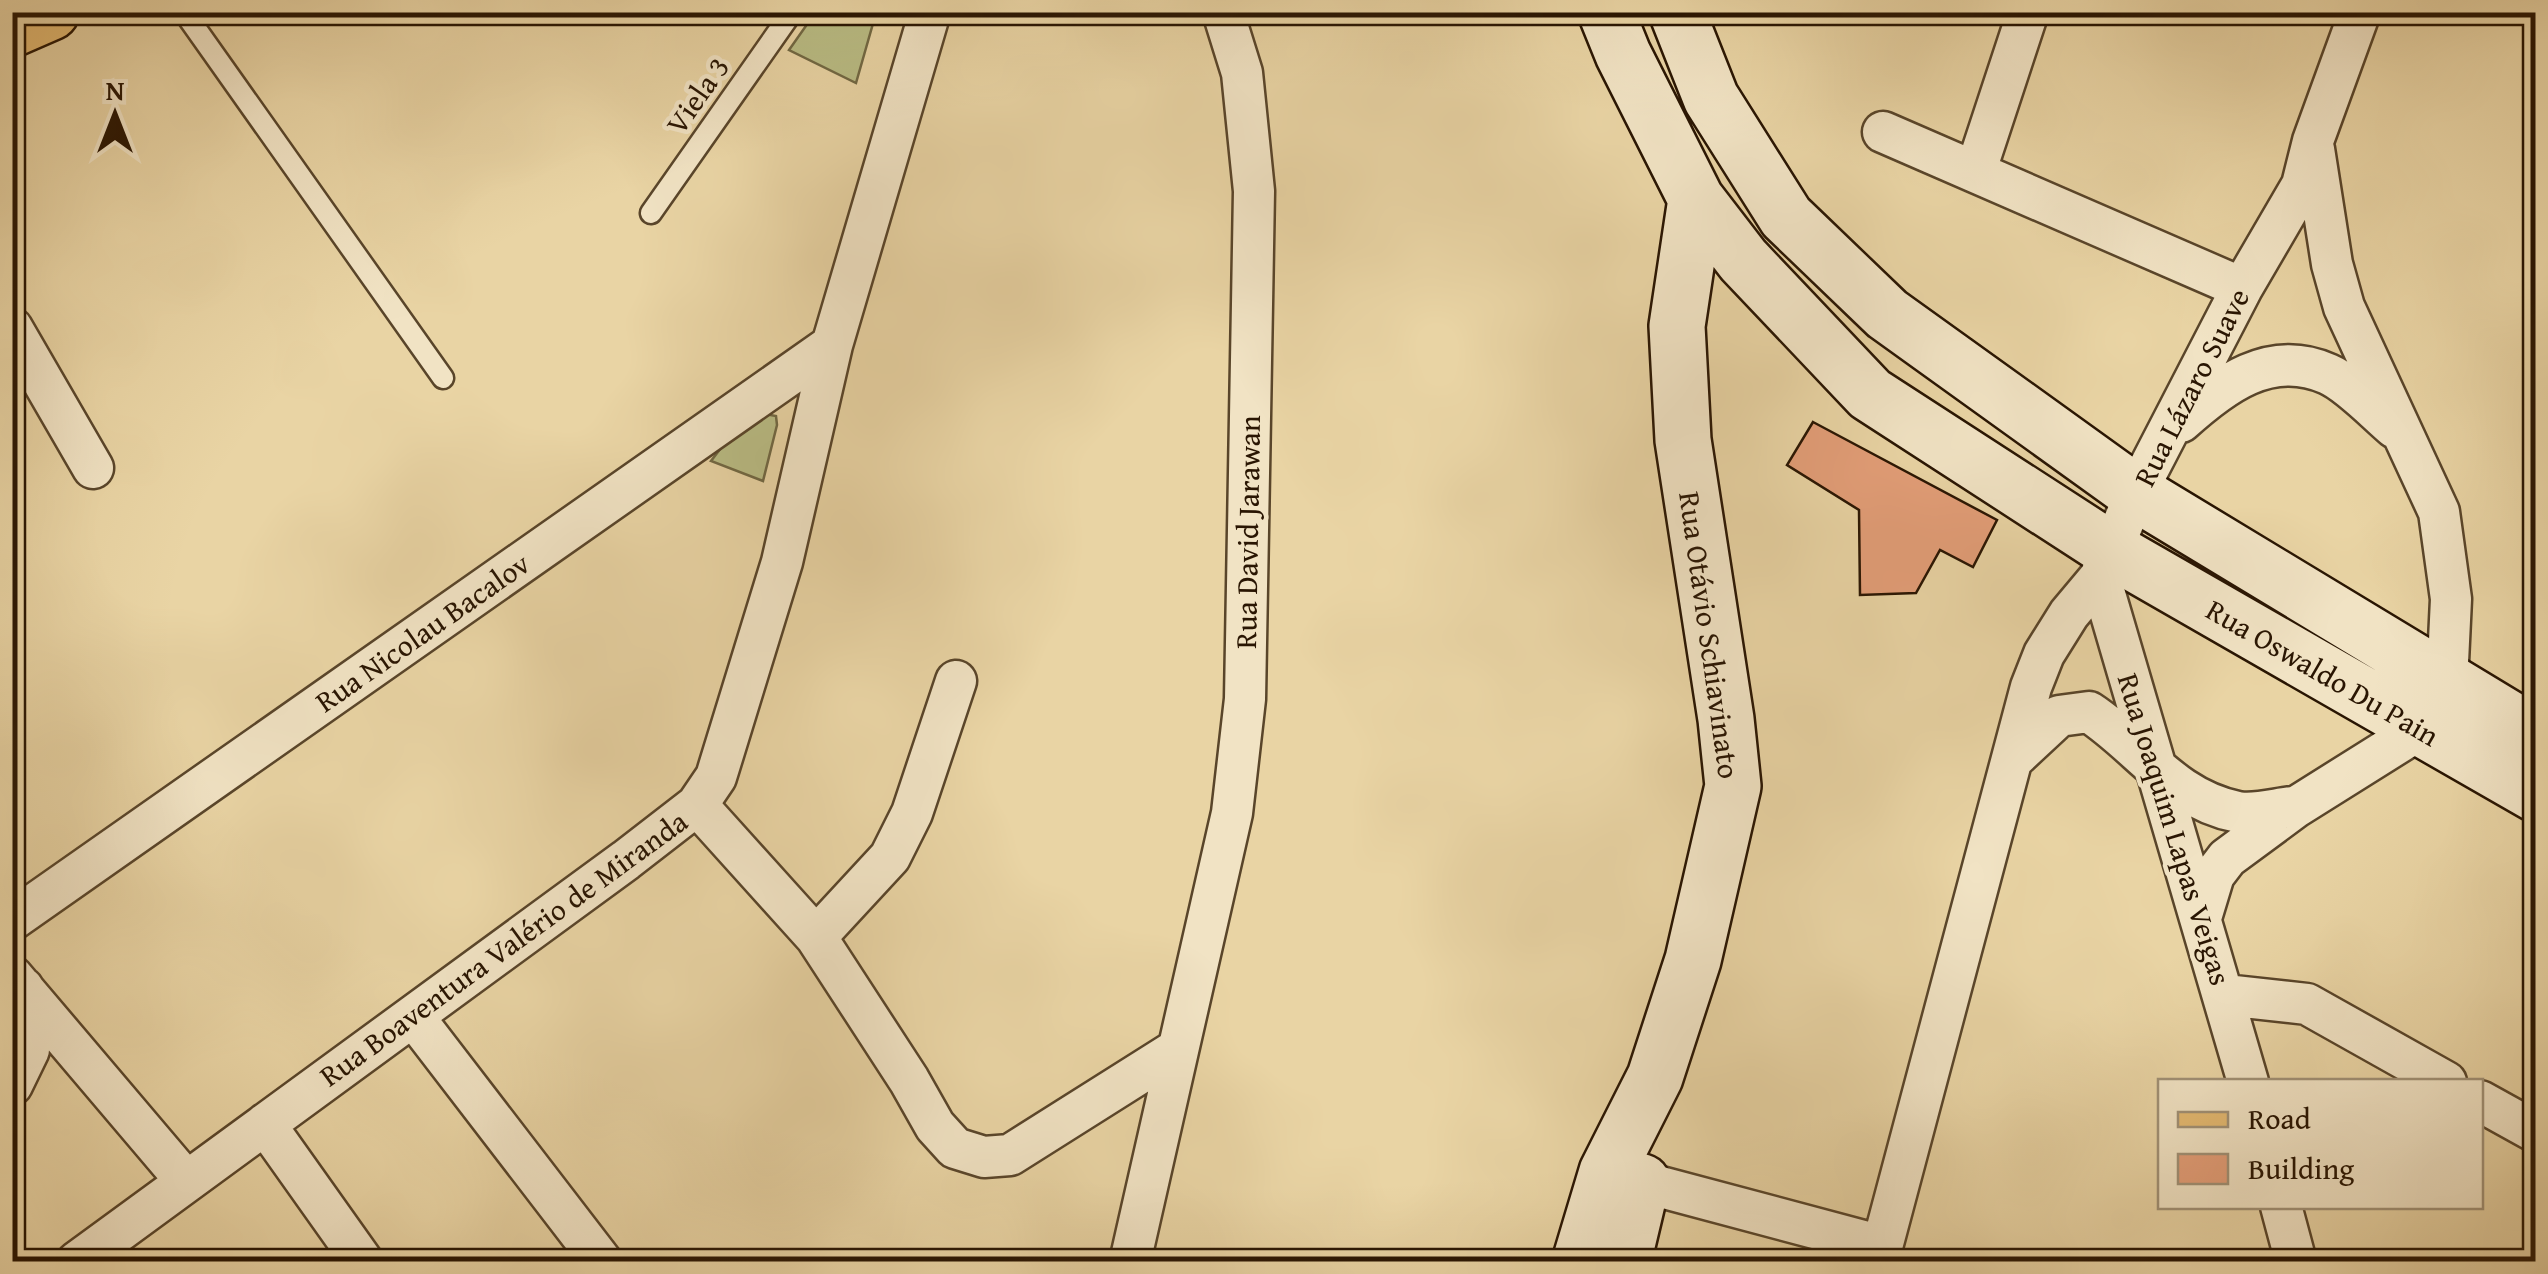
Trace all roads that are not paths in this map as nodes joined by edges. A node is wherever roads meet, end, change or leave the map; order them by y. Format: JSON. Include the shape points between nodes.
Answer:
{"nodes":[{"id":1,"x":51,"y":12,"type":"edge"},
{"id":2,"x":184,"y":12,"type":"edge"},
{"id":3,"x":792,"y":12,"type":"edge"},
{"id":4,"x":930,"y":12,"type":"edge"},
{"id":5,"x":1223,"y":12,"type":"edge"},
{"id":6,"x":1606,"y":12,"type":"edge"},
{"id":7,"x":1678,"y":12,"type":"edge"},
{"id":8,"x":2028,"y":12,"type":"edge"},
{"id":9,"x":2360,"y":12,"type":"edge"},
{"id":10,"x":12,"y":29,"type":"edge"},
{"id":11,"x":1883,"y":132,"type":"dead end"},
{"id":12,"x":2313,"y":141,"type":"junction"},
{"id":13,"x":1976,"y":170,"type":"junction"},
{"id":14,"x":1696,"y":198,"type":"junction"},
{"id":15,"x":651,"y":213,"type":"dead end"},
{"id":16,"x":2242,"y":288,"type":"junction"},
{"id":17,"x":12,"y":328,"type":"edge"},
{"id":18,"x":832,"y":345,"type":"junction"},
{"id":19,"x":443,"y":378,"type":"dead end"},
{"id":20,"x":2165,"y":437,"type":"junction"},
{"id":21,"x":2406,"y":437,"type":"junction"},
{"id":22,"x":93,"y":468,"type":"dead end"},
{"id":23,"x":2136,"y":494,"type":"junction"},
{"id":24,"x":2106,"y":563,"type":"junction"},
{"id":25,"x":956,"y":681,"type":"dead end"},
{"id":26,"x":2434,"y":705,"type":"junction"},
{"id":27,"x":2536,"y":735,"type":"edge"},
{"id":28,"x":2015,"y":757,"type":"junction"},
{"id":29,"x":2157,"y":773,"type":"junction"},
{"id":30,"x":2536,"y":794,"type":"edge"},
{"id":31,"x":698,"y":805,"type":"junction"},
{"id":32,"x":2296,"y":807,"type":"junction"},
{"id":33,"x":2202,"y":918,"type":"junction"},
{"id":34,"x":12,"y":920,"type":"edge"},
{"id":35,"x":816,"y":937,"type":"junction"},
{"id":36,"x":18,"y":982,"type":"edge"},
{"id":37,"x":2225,"y":995,"type":"junction"},
{"id":38,"x":413,"y":1016,"type":"junction"},
{"id":39,"x":1178,"y":1049,"type":"junction"},
{"id":40,"x":2247,"y":1079,"type":"edge"},
{"id":41,"x":2441,"y":1079,"type":"edge"},
{"id":42,"x":12,"y":1085,"type":"edge"},
{"id":43,"x":2483,"y":1103,"type":"edge"},
{"id":44,"x":265,"y":1124,"type":"junction"},
{"id":45,"x":2536,"y":1132,"type":"edge"},
{"id":46,"x":1624,"y":1177,"type":"junction"},
{"id":47,"x":186,"y":1181,"type":"junction"},
{"id":48,"x":2283,"y":1209,"type":"edge"},
{"id":49,"x":1880,"y":1254,"type":"edge"},
{"id":50,"x":76,"y":1262,"type":"edge"},
{"id":51,"x":364,"y":1262,"type":"edge"},
{"id":52,"x":602,"y":1262,"type":"edge"},
{"id":53,"x":1130,"y":1262,"type":"edge"},
{"id":54,"x":1580,"y":1262,"type":"edge"},
{"id":55,"x":1623,"y":1262,"type":"edge"},
{"id":56,"x":2296,"y":1262,"type":"edge"}],
"edges":[{"from":1,"to":10,"type":"main road"},
{"from":2,"to":19,"type":"lane"},
{"from":3,"to":15,"type":"lane","name":"Viela 3"},
{"from":4,"to":18,"type":"street","name":"Rua Boaventura Valério de Miranda"},
{"from":5,"to":39,"type":"street","name":"Rua David Jarawan","via":[[1242,73],[1254,192],[1245,699],[1232,813]]},
{"from":6,"to":14,"type":"main road","name":"Rua Oswaldo Du Pain"},
{"from":7,"to":23,"type":"main road","name":"Rua Oswaldo Du Pain","via":[[1710,98],[1786,217],[1888,314]]},
{"from":8,"to":13,"type":"street"},
{"from":9,"to":12,"type":"street","name":"Rua Lázaro Suave"},
{"from":11,"to":13,"type":"street"},
{"from":12,"to":16,"type":"street","name":"Rua Lázaro Suave","via":[[2302,185]]},
{"from":12,"to":21,"type":"street","via":[[2344,308]]},
{"from":13,"to":16,"type":"street"},
{"from":14,"to":24,"type":"main road","name":"Rua Oswaldo Du Pain","via":[[1743,260],[1870,394]]},
{"from":14,"to":46,"type":"main road","name":"Rua Otávio Schiavinato","via":[[1677,326],[1683,440],[1733,786],[1694,960]]},
{"from":16,"to":20,"type":"street","name":"Rua Lázaro Suave"},
{"from":17,"to":22,"type":"street"},
{"from":18,"to":31,"type":"street","name":"Rua Boaventura Valério de Miranda","via":[[777,582],[716,778]]},
{"from":18,"to":34,"type":"street","name":"Rua Nicolau Bacalov"},
{"from":20,"to":21,"type":"street","via":[[2211,395],[2247,372],[2277,364],[2330,374]]},
{"from":20,"to":23,"type":"street","name":"Rua Lázaro Suave"},
{"from":21,"to":26,"type":"street","via":[[2440,512],[2451,599]]},
{"from":23,"to":24,"type":"street","name":"Rua Lázaro Suave"},
{"from":23,"to":26,"type":"main road","name":"Rua Oswaldo Du Pain"},
{"from":24,"to":26,"type":"main road","name":"Rua Oswaldo Du Pain"},
{"from":24,"to":28,"type":"street","name":"Rua Lázaro Suave","via":[[2044,654]]},
{"from":24,"to":29,"type":"street","name":"Rua Joaquim Lapas Veigas"},
{"from":25,"to":35,"type":"street","via":[[912,813],[890,857]]},
{"from":26,"to":27,"type":"main road","name":"Rua Oswaldo Du Pain"},
{"from":26,"to":30,"type":"main road","name":"Rua Oswaldo Du Pain"},
{"from":26,"to":32,"type":"street"},
{"from":28,"to":29,"type":"street","via":[[2059,716],[2089,712],[2120,732]]},
{"from":28,"to":49,"type":"street","name":"Rua Lázaro Suave"},
{"from":29,"to":32,"type":"street","via":[[2208,803],[2241,813]]},
{"from":29,"to":33,"type":"street","name":"Rua Joaquim Lapas Veigas"},
{"from":31,"to":35,"type":"street"},
{"from":31,"to":38,"type":"street","name":"Rua Boaventura Valério de Miranda"},
{"from":32,"to":33,"type":"street","via":[[2227,858],[2214,875]]},
{"from":33,"to":37,"type":"street","name":"Rua Joaquim Lapas Veigas"},
{"from":35,"to":39,"type":"street","via":[[936,1126],[955,1148],[984,1157],[1010,1156]]},
{"from":36,"to":42,"type":"street","via":[[29,1050]]},
{"from":36,"to":47,"type":"street"},
{"from":37,"to":40,"type":"street","name":"Rua Joaquim Lapas Veigas"},
{"from":37,"to":41,"type":"street","via":[[2307,1004]]},
{"from":38,"to":44,"type":"street","name":"Rua Boaventura Valério de Miranda"},
{"from":38,"to":52,"type":"street"},
{"from":39,"to":53,"type":"street","name":"Rua David Jarawan"},
{"from":43,"to":45,"type":"street"},
{"from":44,"to":47,"type":"street","name":"Rua Boaventura Valério de Miranda"},
{"from":44,"to":51,"type":"street"},
{"from":46,"to":49,"type":"street"},
{"from":46,"to":54,"type":"main road","name":"Rua Otávio Schiavinato"},
{"from":46,"to":55,"type":"main road","name":"Rua Otávio Schiavinato"},
{"from":47,"to":50,"type":"street","name":"Rua Boaventura Valério de Miranda"},
{"from":48,"to":56,"type":"street"}]}
